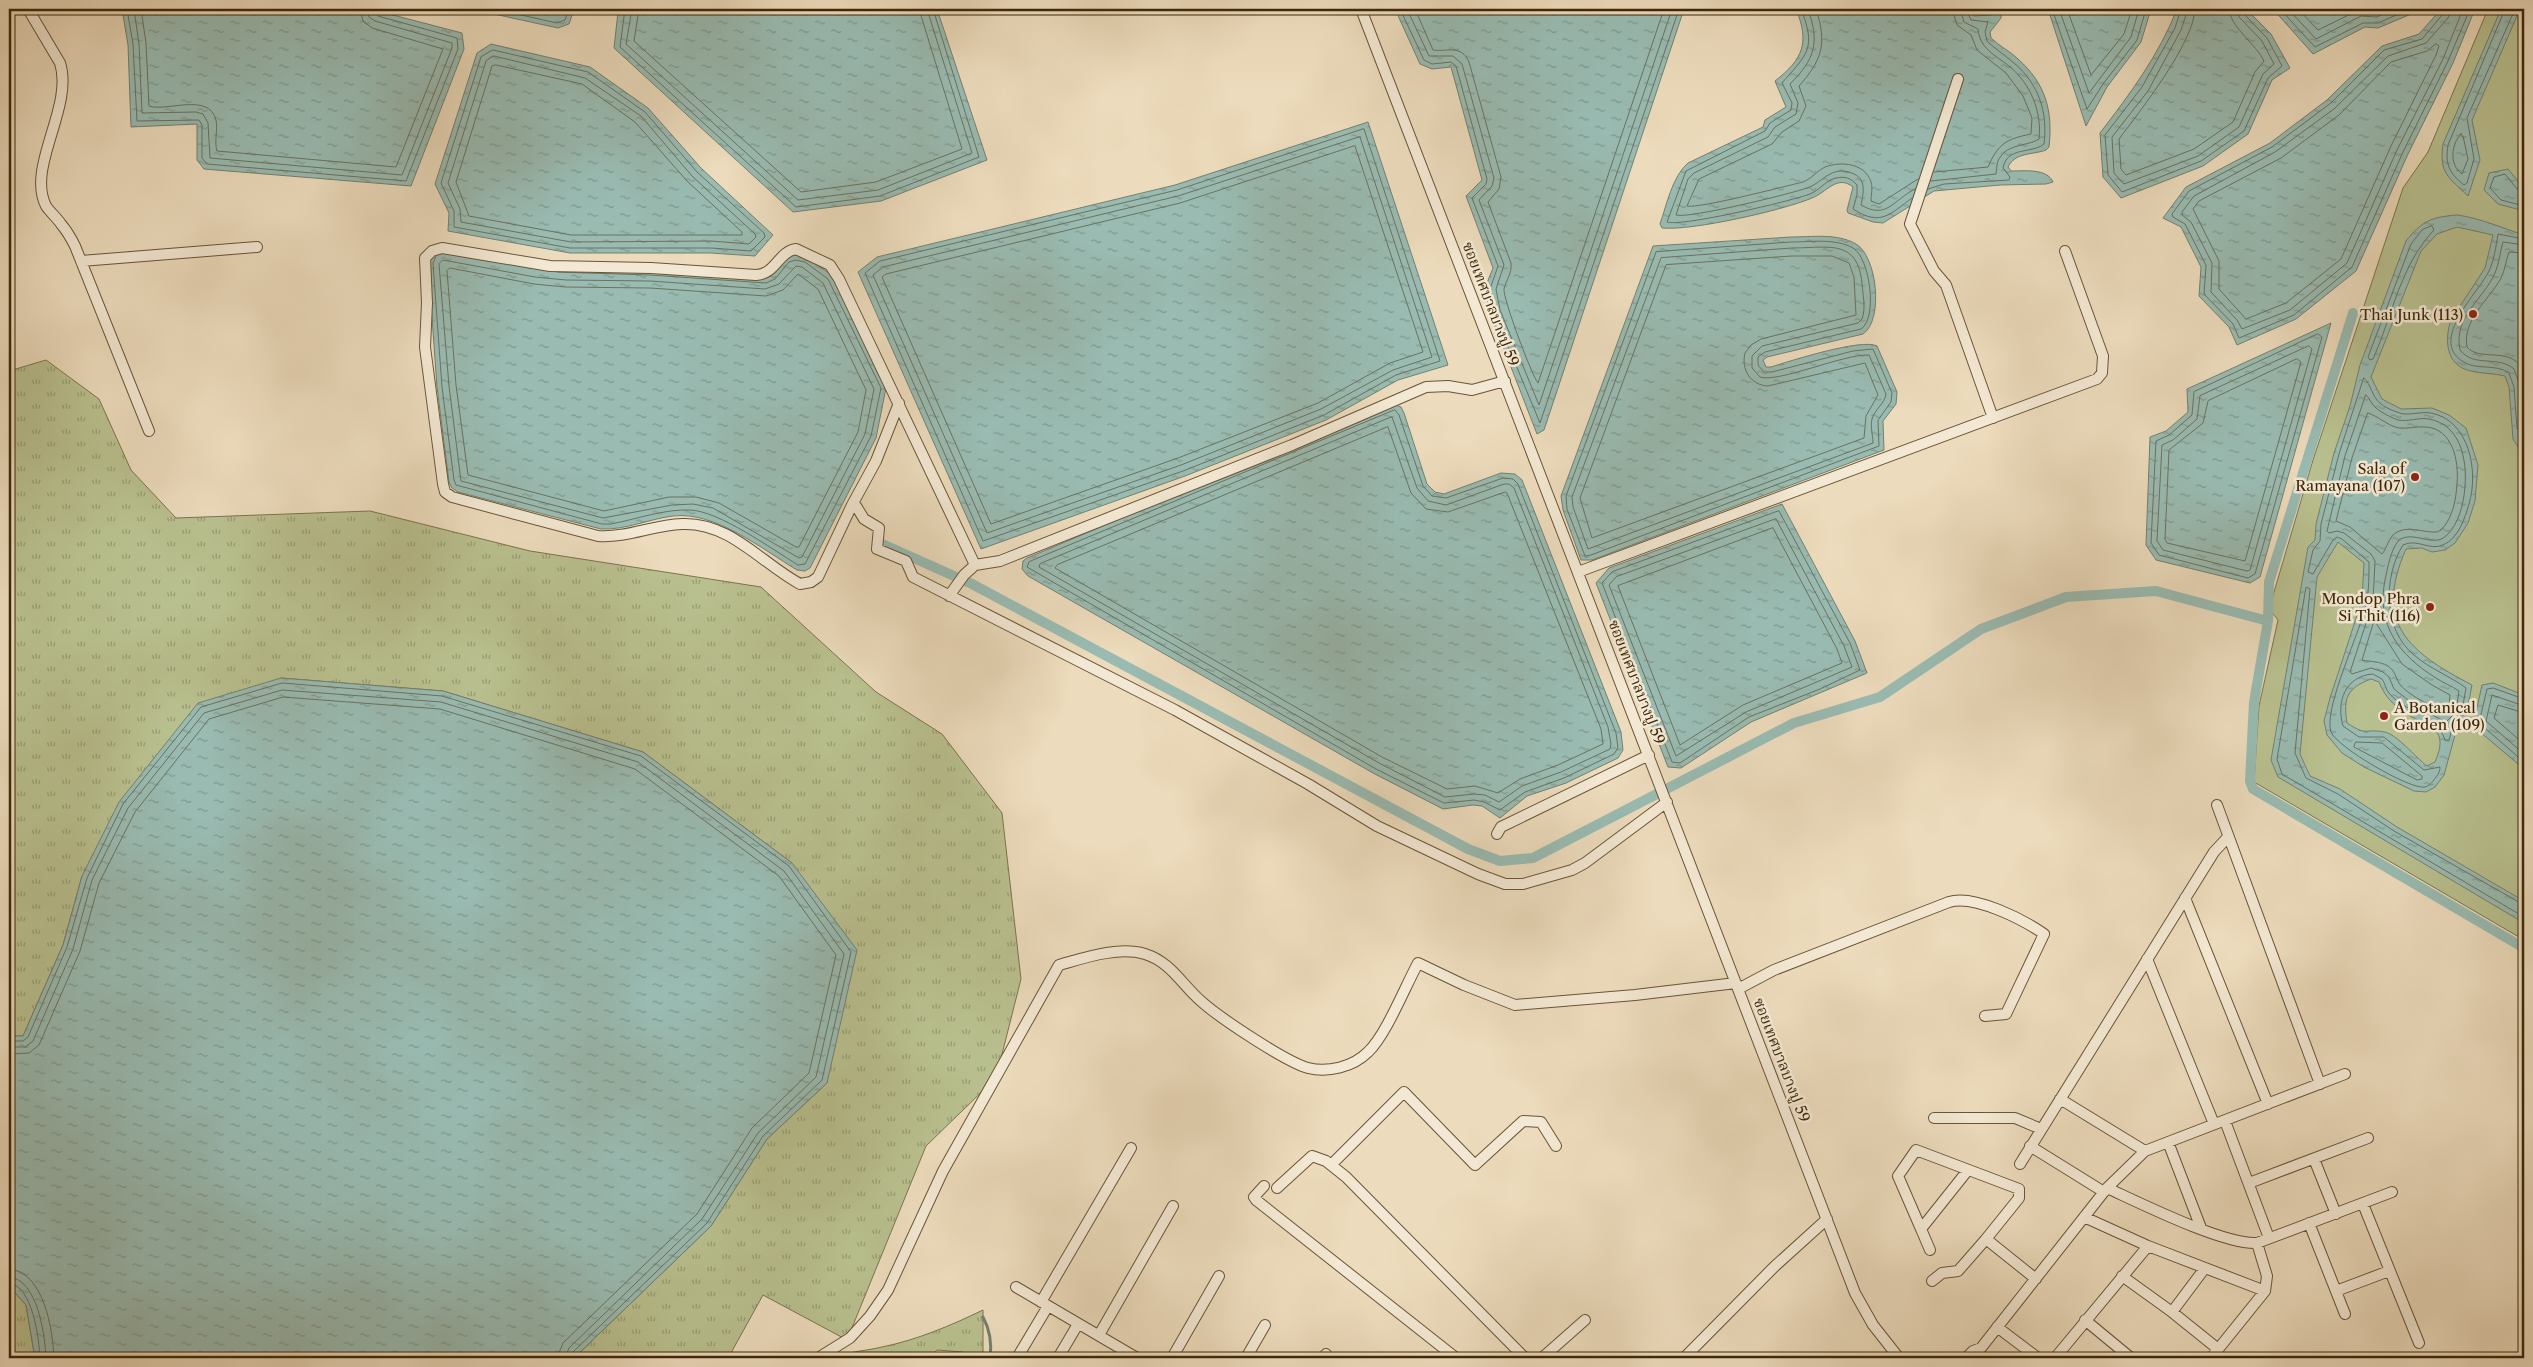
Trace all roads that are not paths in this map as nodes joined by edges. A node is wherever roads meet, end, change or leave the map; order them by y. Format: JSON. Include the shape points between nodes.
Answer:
{"nodes":[{"id":1,"x":28,"y":9,"type":"edge"},
{"id":2,"x":1361,"y":9,"type":"edge"},
{"id":3,"x":1958,"y":80,"type":"dead end"},
{"id":4,"x":257,"y":247,"type":"dead end"},
{"id":5,"x":2065,"y":251,"type":"dead end"},
{"id":6,"x":82,"y":261,"type":"junction"},
{"id":7,"x":1505,"y":381,"type":"junction"},
{"id":8,"x":898,"y":403,"type":"junction"},
{"id":9,"x":1993,"y":418,"type":"junction"},
{"id":10,"x":149,"y":431,"type":"dead end"},
{"id":11,"x":852,"y":505,"type":"junction"},
{"id":12,"x":975,"y":565,"type":"junction"},
{"id":13,"x":1578,"y":572,"type":"junction"},
{"id":14,"x":949,"y":596,"type":"junction"},
{"id":15,"x":1649,"y":755,"type":"junction"},
{"id":16,"x":1666,"y":799,"type":"junction"},
{"id":17,"x":2217,"y":805,"type":"dead end"},
{"id":18,"x":1497,"y":834,"type":"dead end"},
{"id":19,"x":2227,"y":838,"type":"junction"},
{"id":20,"x":2185,"y":898,"type":"junction"},
{"id":21,"x":2147,"y":958,"type":"junction"},
{"id":22,"x":1737,"y":986,"type":"junction"},
{"id":23,"x":1985,"y":1016,"type":"dead end"},
{"id":24,"x":2345,"y":1074,"type":"dead end"},
{"id":25,"x":2320,"y":1084,"type":"junction"},
{"id":26,"x":2060,"y":1099,"type":"junction"},
{"id":27,"x":2268,"y":1104,"type":"junction"},
{"id":28,"x":1934,"y":1118,"type":"dead end"},
{"id":29,"x":2219,"y":1122,"type":"junction"},
{"id":30,"x":2041,"y":1129,"type":"junction"},
{"id":31,"x":2368,"y":1138,"type":"dead end"},
{"id":32,"x":2168,"y":1142,"type":"junction"},
{"id":33,"x":1556,"y":1146,"type":"dead end"},
{"id":34,"x":2030,"y":1146,"type":"junction"},
{"id":35,"x":1132,"y":1148,"type":"dead end"},
{"id":36,"x":2145,"y":1151,"type":"junction"},
{"id":37,"x":2314,"y":1158,"type":"junction"},
{"id":38,"x":2020,"y":1164,"type":"dead end"},
{"id":39,"x":1331,"y":1165,"type":"junction"},
{"id":40,"x":1968,"y":1170,"type":"junction"},
{"id":41,"x":2249,"y":1183,"type":"junction"},
{"id":42,"x":1264,"y":1186,"type":"dead end"},
{"id":43,"x":1277,"y":1188,"type":"dead end"},
{"id":44,"x":2105,"y":1190,"type":"junction"},
{"id":45,"x":2392,"y":1192,"type":"dead end"},
{"id":46,"x":2363,"y":1204,"type":"junction"},
{"id":47,"x":1172,"y":1206,"type":"dead end"},
{"id":48,"x":2336,"y":1214,"type":"junction"},
{"id":49,"x":2084,"y":1217,"type":"junction"},
{"id":50,"x":1827,"y":1219,"type":"junction"},
{"id":51,"x":2309,"y":1223,"type":"junction"},
{"id":52,"x":2201,"y":1228,"type":"junction"},
{"id":53,"x":1922,"y":1229,"type":"junction"},
{"id":54,"x":2269,"y":1238,"type":"junction"},
{"id":55,"x":1986,"y":1239,"type":"junction"},
{"id":56,"x":2257,"y":1243,"type":"junction"},
{"id":57,"x":2148,"y":1246,"type":"junction"},
{"id":58,"x":1930,"y":1250,"type":"dead end"},
{"id":59,"x":2205,"y":1268,"type":"junction"},
{"id":60,"x":2389,"y":1271,"type":"junction"},
{"id":61,"x":1219,"y":1276,"type":"dead end"},
{"id":62,"x":2122,"y":1276,"type":"junction"},
{"id":63,"x":2036,"y":1279,"type":"junction"},
{"id":64,"x":1932,"y":1281,"type":"dead end"},
{"id":65,"x":1016,"y":1287,"type":"dead end"},
{"id":66,"x":2265,"y":1291,"type":"junction"},
{"id":67,"x":2336,"y":1291,"type":"junction"},
{"id":68,"x":1044,"y":1304,"type":"junction"},
{"id":69,"x":2172,"y":1312,"type":"junction"},
{"id":70,"x":2345,"y":1314,"type":"dead end"},
{"id":71,"x":1585,"y":1320,"type":"dead end"},
{"id":72,"x":2085,"y":1320,"type":"junction"},
{"id":73,"x":1078,"y":1324,"type":"junction"},
{"id":74,"x":1265,"y":1325,"type":"dead end"},
{"id":75,"x":1997,"y":1326,"type":"junction"},
{"id":76,"x":1099,"y":1335,"type":"junction"},
{"id":77,"x":2418,"y":1343,"type":"dead end"},
{"id":78,"x":2218,"y":1349,"type":"junction"},
{"id":79,"x":1977,"y":1355,"type":"edge"},
{"id":80,"x":818,"y":1358,"type":"edge"},
{"id":81,"x":1017,"y":1358,"type":"edge"},
{"id":82,"x":1058,"y":1358,"type":"edge"},
{"id":83,"x":1134,"y":1358,"type":"edge"},
{"id":84,"x":1172,"y":1358,"type":"edge"},
{"id":85,"x":1246,"y":1358,"type":"edge"},
{"id":86,"x":1456,"y":1358,"type":"edge"},
{"id":87,"x":1525,"y":1358,"type":"edge"},
{"id":88,"x":1542,"y":1358,"type":"edge"},
{"id":89,"x":1684,"y":1358,"type":"edge"},
{"id":90,"x":1900,"y":1358,"type":"edge"},
{"id":91,"x":2038,"y":1358,"type":"edge"},
{"id":92,"x":2055,"y":1358,"type":"edge"},
{"id":93,"x":2131,"y":1358,"type":"edge"},
{"id":94,"x":2211,"y":1358,"type":"edge"}],
"edges":[{"from":1,"to":6,"type":"street","via":[[62,72],[62,94],[45,159],[42,192],[46,206],[70,235]]},
{"from":2,"to":7,"type":"street","name":"ซอยเทศบาลบางปู 59"},
{"from":3,"to":9,"type":"street","via":[[1910,224],[1934,271],[1946,285]]},
{"from":4,"to":6,"type":"street"},
{"from":5,"to":9,"type":"street","via":[[2103,356],[2102,373],[2090,383]]},
{"from":6,"to":10,"type":"street"},
{"from":7,"to":12,"type":"street","via":[[1472,390],[1426,387],[1292,445],[1000,561]]},
{"from":7,"to":13,"type":"street","name":"ซอยเทศบาลบางปู 59"},
{"from":8,"to":11,"type":"street","via":[[874,466]]},
{"from":8,"to":11,"type":"street","via":[[834,268],[796,249],[786,252],[768,272],[756,275],[650,268],[567,268],[442,248],[432,250],[425,258],[426,347],[443,484],[445,492],[452,497],[598,536],[617,537],[679,524],[711,528],[732,537],[800,584],[818,577]]},
{"from":8,"to":12,"type":"street"},
{"from":9,"to":13,"type":"street"},
{"from":11,"to":14,"type":"street","via":[[859,508],[864,519],[879,528],[877,549],[906,560],[914,577]]},
{"from":12,"to":14,"type":"street"},
{"from":13,"to":15,"type":"street","name":"ซอยเทศบาลบางปู 59"},
{"from":14,"to":16,"type":"street","via":[[1174,710],[1308,784],[1376,826],[1505,884],[1523,884],[1572,870]]},
{"from":15,"to":16,"type":"street","name":"ซอยเทศบาลบางปู 59"},
{"from":15,"to":18,"type":"street","via":[[1500,827]]},
{"from":16,"to":22,"type":"street","name":"ซอยเทศบาลบางปู 59"},
{"from":17,"to":19,"type":"street"},
{"from":19,"to":20,"type":"street","via":[[2214,852]]},
{"from":19,"to":25,"type":"street"},
{"from":20,"to":21,"type":"street"},
{"from":20,"to":27,"type":"street"},
{"from":21,"to":26,"type":"street"},
{"from":21,"to":29,"type":"street"},
{"from":22,"to":23,"type":"street","via":[[1949,902],[1963,900],[2012,917],[2044,934],[2006,1014]]},
{"from":22,"to":50,"type":"street","name":"ซอยเทศบาลบางปู 59"},
{"from":22,"to":80,"type":"street","via":[[1516,1005],[1418,963],[1369,1051],[1358,1060],[1328,1069],[1298,1065],[1244,1031],[1202,1003],[1171,969],[1152,957],[1131,952],[1115,953],[1059,965],[943,1171],[888,1290],[850,1338]]},
{"from":24,"to":25,"type":"street"},
{"from":25,"to":27,"type":"street"},
{"from":26,"to":30,"type":"street"},
{"from":26,"to":36,"type":"street"},
{"from":27,"to":29,"type":"street"},
{"from":28,"to":30,"type":"street","via":[[2015,1118]]},
{"from":29,"to":32,"type":"street"},
{"from":29,"to":41,"type":"street"},
{"from":30,"to":34,"type":"street"},
{"from":31,"to":37,"type":"street"},
{"from":32,"to":36,"type":"street"},
{"from":32,"to":52,"type":"street"},
{"from":33,"to":39,"type":"street","via":[[1541,1122],[1524,1122],[1475,1165],[1404,1092]]},
{"from":34,"to":38,"type":"street"},
{"from":34,"to":44,"type":"street"},
{"from":35,"to":68,"type":"street"},
{"from":36,"to":44,"type":"street"},
{"from":37,"to":41,"type":"street"},
{"from":37,"to":48,"type":"street"},
{"from":39,"to":43,"type":"street","via":[[1312,1156]]},
{"from":39,"to":87,"type":"street"},
{"from":40,"to":53,"type":"street"},
{"from":40,"to":53,"type":"street","via":[[1920,1150],[1914,1151],[1898,1176]]},
{"from":40,"to":55,"type":"street","via":[[2014,1186],[2020,1193]]},
{"from":41,"to":54,"type":"street"},
{"from":42,"to":86,"type":"street","via":[[1254,1197],[1256,1200]]},
{"from":44,"to":49,"type":"street"},
{"from":44,"to":52,"type":"street"},
{"from":45,"to":46,"type":"street"},
{"from":46,"to":48,"type":"street"},
{"from":46,"to":60,"type":"street"},
{"from":47,"to":76,"type":"street"},
{"from":48,"to":51,"type":"street"},
{"from":49,"to":57,"type":"street"},
{"from":49,"to":63,"type":"street"},
{"from":50,"to":89,"type":"street","via":[[1774,1267]]},
{"from":50,"to":90,"type":"street","name":"ซอยเทศบาลบางปู 59","via":[[1855,1293],[1873,1325]]},
{"from":51,"to":54,"type":"street"},
{"from":51,"to":67,"type":"street"},
{"from":52,"to":56,"type":"street","via":[[2242,1242]]},
{"from":53,"to":58,"type":"street"},
{"from":54,"to":56,"type":"street"},
{"from":55,"to":63,"type":"street"},
{"from":55,"to":64,"type":"street","via":[[1958,1271],[1942,1273]]},
{"from":56,"to":66,"type":"street","via":[[2267,1276]]},
{"from":57,"to":59,"type":"street"},
{"from":57,"to":62,"type":"street"},
{"from":59,"to":66,"type":"street"},
{"from":59,"to":69,"type":"street"},
{"from":60,"to":67,"type":"street"},
{"from":60,"to":77,"type":"street"},
{"from":61,"to":84,"type":"street"},
{"from":62,"to":69,"type":"street"},
{"from":62,"to":72,"type":"street"},
{"from":63,"to":75,"type":"street"},
{"from":65,"to":68,"type":"street"},
{"from":66,"to":78,"type":"street"},
{"from":67,"to":70,"type":"street"},
{"from":68,"to":73,"type":"street"},
{"from":68,"to":81,"type":"street"},
{"from":69,"to":78,"type":"street"},
{"from":71,"to":88,"type":"street"},
{"from":72,"to":92,"type":"street"},
{"from":72,"to":93,"type":"street"},
{"from":73,"to":76,"type":"street"},
{"from":73,"to":82,"type":"street"},
{"from":74,"to":85,"type":"street"},
{"from":75,"to":79,"type":"street"},
{"from":75,"to":91,"type":"street"},
{"from":76,"to":83,"type":"street"},
{"from":78,"to":94,"type":"street"}]}
